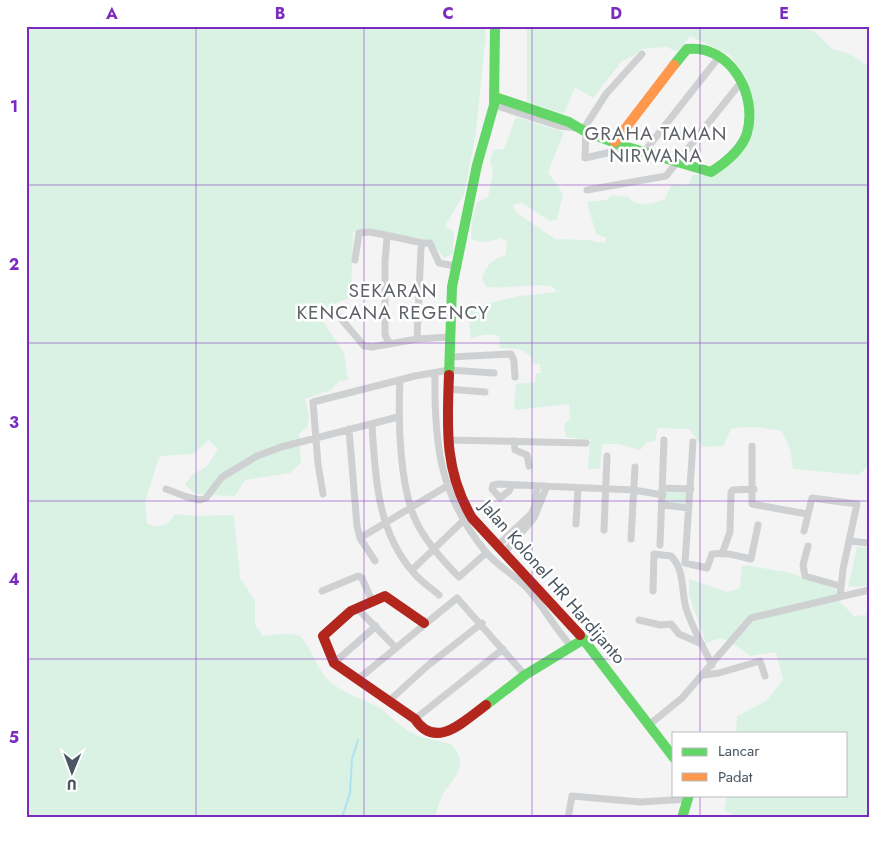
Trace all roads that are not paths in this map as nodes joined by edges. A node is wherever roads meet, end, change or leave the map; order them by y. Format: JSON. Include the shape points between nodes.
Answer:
{"nodes":[{"id":1,"x":495,"y":26,"type":"edge"},
{"id":2,"x":642,"y":54,"type":"dead end"},
{"id":3,"x":719,"y":57,"type":"junction"},
{"id":4,"x":742,"y":81,"type":"junction"},
{"id":5,"x":494,"y":101,"type":"junction"},
{"id":6,"x":582,"y":130,"type":"junction"},
{"id":7,"x":620,"y":144,"type":"junction"},
{"id":8,"x":644,"y":152,"type":"junction"},
{"id":9,"x":676,"y":162,"type":"junction"},
{"id":10,"x":587,"y":190,"type":"dead end"},
{"id":11,"x":390,"y":236,"type":"junction"},
{"id":12,"x":423,"y":243,"type":"junction"},
{"id":13,"x":355,"y":260,"type":"dead end"},
{"id":14,"x":456,"y":266,"type":"junction"},
{"id":15,"x":334,"y":309,"type":"dead end"},
{"id":16,"x":450,"y":338,"type":"junction"},
{"id":17,"x":416,"y":339,"type":"junction"},
{"id":18,"x":390,"y":344,"type":"junction"},
{"id":19,"x":450,"y":357,"type":"junction"},
{"id":20,"x":449,"y":370,"type":"junction"},
{"id":21,"x":435,"y":373,"type":"junction"},
{"id":22,"x":494,"y":373,"type":"dead end"},
{"id":23,"x":515,"y":377,"type":"dead end"},
{"id":24,"x":400,"y":380,"type":"junction"},
{"id":25,"x":448,"y":389,"type":"junction"},
{"id":26,"x":485,"y":392,"type":"dead end"},
{"id":27,"x":398,"y":417,"type":"junction"},
{"id":28,"x":372,"y":424,"type":"junction"},
{"id":29,"x":349,"y":429,"type":"junction"},
{"id":30,"x":435,"y":431,"type":"junction"},
{"id":31,"x":447,"y":435,"type":"junction"},
{"id":32,"x":316,"y":438,"type":"junction"},
{"id":33,"x":514,"y":440,"type":"junction"},
{"id":34,"x":664,"y":440,"type":"dead end"},
{"id":35,"x":693,"y":442,"type":"dead end"},
{"id":36,"x":586,"y":443,"type":"dead end"},
{"id":37,"x":752,"y":446,"type":"dead end"},
{"id":38,"x":607,"y":456,"type":"dead end"},
{"id":39,"x":529,"y":466,"type":"dead end"},
{"id":40,"x":635,"y":466,"type":"dead end"},
{"id":41,"x":512,"y":485,"type":"dead end"},
{"id":42,"x":448,"y":486,"type":"junction"},
{"id":43,"x":537,"y":486,"type":"junction"},
{"id":44,"x":547,"y":486,"type":"junction"},
{"id":45,"x":578,"y":488,"type":"junction"},
{"id":46,"x":166,"y":489,"type":"dead end"},
{"id":47,"x":604,"y":489,"type":"junction"},
{"id":48,"x":690,"y":489,"type":"junction"},
{"id":49,"x":754,"y":489,"type":"junction"},
{"id":50,"x":634,"y":490,"type":"junction"},
{"id":51,"x":663,"y":492,"type":"junction"},
{"id":52,"x":323,"y":494,"type":"dead end"},
{"id":53,"x":460,"y":505,"type":"junction"},
{"id":54,"x":538,"y":505,"type":"junction"},
{"id":55,"x":663,"y":505,"type":"junction"},
{"id":56,"x":410,"y":508,"type":"junction"},
{"id":57,"x":689,"y":508,"type":"junction"},
{"id":58,"x":807,"y":514,"type":"junction"},
{"id":59,"x":464,"y":520,"type":"junction"},
{"id":60,"x":385,"y":523,"type":"junction"},
{"id":61,"x":576,"y":524,"type":"dead end"},
{"id":62,"x":758,"y":525,"type":"dead end"},
{"id":63,"x":604,"y":530,"type":"dead end"},
{"id":64,"x":804,"y":531,"type":"dead end"},
{"id":65,"x":360,"y":538,"type":"junction"},
{"id":66,"x":631,"y":539,"type":"dead end"},
{"id":67,"x":849,"y":541,"type":"junction"},
{"id":68,"x":869,"y":543,"type":"edge"},
{"id":69,"x":660,"y":545,"type":"dead end"},
{"id":70,"x":808,"y":546,"type":"dead end"},
{"id":71,"x":434,"y":548,"type":"junction"},
{"id":72,"x":500,"y":549,"type":"junction"},
{"id":73,"x":486,"y":552,"type":"junction"},
{"id":74,"x":722,"y":554,"type":"junction"},
{"id":75,"x":375,"y":561,"type":"dead end"},
{"id":76,"x":412,"y":570,"type":"junction"},
{"id":77,"x":840,"y":586,"type":"junction"},
{"id":78,"x":869,"y":590,"type":"edge"},
{"id":79,"x":322,"y":591,"type":"dead end"},
{"id":80,"x":652,"y":591,"type":"dead end"},
{"id":81,"x":439,"y":595,"type":"dead end"},
{"id":82,"x":840,"y":597,"type":"junction"},
{"id":83,"x":372,"y":601,"type":"junction"},
{"id":84,"x":357,"y":608,"type":"junction"},
{"id":85,"x":640,"y":620,"type":"dead end"},
{"id":86,"x":424,"y":623,"type":"junction"},
{"id":87,"x":482,"y":623,"type":"junction"},
{"id":88,"x":376,"y":626,"type":"junction"},
{"id":89,"x":584,"y":639,"type":"junction"},
{"id":90,"x":702,"y":644,"type":"junction"},
{"id":91,"x":395,"y":647,"type":"junction"},
{"id":92,"x":572,"y":647,"type":"junction"},
{"id":93,"x":503,"y":649,"type":"junction"},
{"id":94,"x":334,"y":663,"type":"junction"},
{"id":95,"x":712,"y":665,"type":"junction"},
{"id":96,"x":525,"y":675,"type":"junction"},
{"id":97,"x":704,"y":675,"type":"junction"},
{"id":98,"x":765,"y":676,"type":"dead end"},
{"id":99,"x":357,"y":680,"type":"junction"},
{"id":100,"x":389,"y":701,"type":"junction"},
{"id":101,"x":415,"y":718,"type":"junction"},
{"id":102,"x":650,"y":724,"type":"junction"},
{"id":103,"x":672,"y":755,"type":"edge"},
{"id":104,"x":689,"y":797,"type":"edge"},
{"id":105,"x":568,"y":818,"type":"edge"},
{"id":106,"x":682,"y":818,"type":"edge"}],
"edges":[{"from":1,"to":5,"type":"street","name":"Jalan Kolonel HR Hardijanto"},
{"from":2,"to":6,"type":"street","via":[[606,94]]},
{"from":3,"to":4,"type":"street"},
{"from":3,"to":7,"type":"street","via":[[700,48],[682,52]]},
{"from":3,"to":8,"type":"street"},
{"from":4,"to":9,"type":"street"},
{"from":4,"to":9,"type":"street","via":[[748,116],[747,133],[728,159],[711,172]]},
{"from":5,"to":6,"type":"street","via":[[569,122]]},
{"from":5,"to":14,"type":"street","name":"Jalan Kolonel HR Hardijanto"},
{"from":6,"to":7,"type":"street"},
{"from":6,"to":7,"type":"street","via":[[585,158],[607,153]]},
{"from":7,"to":8,"type":"street"},
{"from":8,"to":9,"type":"street"},
{"from":9,"to":10,"type":"street","via":[[665,177]]},
{"from":11,"to":12,"type":"street"},
{"from":11,"to":13,"type":"street","via":[[359,233]]},
{"from":11,"to":18,"type":"street","via":[[387,238],[385,261],[385,335]]},
{"from":12,"to":14,"type":"street","via":[[430,243],[439,264]]},
{"from":12,"to":17,"type":"street"},
{"from":14,"to":16,"type":"street","name":"Jalan Kolonel HR Hardijanto"},
{"from":15,"to":18,"type":"street","via":[[364,346]]},
{"from":16,"to":17,"type":"street"},
{"from":16,"to":19,"type":"street","name":"Jalan Kolonel HR Hardijanto"},
{"from":17,"to":18,"type":"street"},
{"from":19,"to":20,"type":"street","name":"Jalan Kolonel HR Hardijanto"},
{"from":19,"to":23,"type":"street","via":[[511,354]]},
{"from":20,"to":21,"type":"street"},
{"from":20,"to":22,"type":"street"},
{"from":20,"to":25,"type":"street","name":"Jalan Kolonel HR Hardijanto"},
{"from":21,"to":24,"type":"street"},
{"from":21,"to":30,"type":"street"},
{"from":24,"to":27,"type":"street"},
{"from":24,"to":32,"type":"street","via":[[313,402]]},
{"from":25,"to":26,"type":"street"},
{"from":25,"to":31,"type":"street","name":"Jalan Kolonel HR Hardijanto"},
{"from":27,"to":28,"type":"street"},
{"from":27,"to":56,"type":"street"},
{"from":28,"to":29,"type":"street"},
{"from":28,"to":60,"type":"street","via":[[380,507]]},
{"from":29,"to":32,"type":"street"},
{"from":29,"to":65,"type":"street","via":[[354,512]]},
{"from":30,"to":31,"type":"street"},
{"from":30,"to":42,"type":"street"},
{"from":31,"to":33,"type":"street"},
{"from":31,"to":53,"type":"street","name":"Jalan Kolonel HR Hardijanto"},
{"from":32,"to":46,"type":"street","via":[[257,456],[222,477],[206,498],[200,500]]},
{"from":32,"to":52,"type":"street"},
{"from":33,"to":36,"type":"street"},
{"from":33,"to":39,"type":"street","via":[[515,450],[528,455]]},
{"from":34,"to":51,"type":"street"},
{"from":35,"to":48,"type":"street"},
{"from":37,"to":49,"type":"street"},
{"from":38,"to":47,"type":"street"},
{"from":40,"to":50,"type":"street"},
{"from":41,"to":43,"type":"street"},
{"from":42,"to":53,"type":"street"},
{"from":42,"to":56,"type":"street"},
{"from":43,"to":44,"type":"street"},
{"from":43,"to":54,"type":"street"},
{"from":44,"to":45,"type":"street"},
{"from":44,"to":54,"type":"street"},
{"from":45,"to":47,"type":"street"},
{"from":45,"to":61,"type":"street"},
{"from":47,"to":50,"type":"street"},
{"from":47,"to":63,"type":"street"},
{"from":48,"to":51,"type":"street"},
{"from":48,"to":57,"type":"street"},
{"from":49,"to":58,"type":"street","via":[[752,504]]},
{"from":49,"to":74,"type":"street","via":[[730,492],[730,532]]},
{"from":50,"to":51,"type":"street"},
{"from":50,"to":66,"type":"street"},
{"from":51,"to":55,"type":"street"},
{"from":53,"to":59,"type":"street"},
{"from":53,"to":72,"type":"street","name":"Jalan Kolonel HR Hardijanto"},
{"from":54,"to":72,"type":"street","via":[[525,531]]},
{"from":55,"to":57,"type":"street"},
{"from":55,"to":69,"type":"street"},
{"from":56,"to":60,"type":"street"},
{"from":56,"to":71,"type":"street"},
{"from":57,"to":74,"type":"street","via":[[685,563],[707,568],[712,554]]},
{"from":58,"to":64,"type":"street"},
{"from":58,"to":67,"type":"street","via":[[812,498],[857,504]]},
{"from":59,"to":71,"type":"street"},
{"from":59,"to":73,"type":"street"},
{"from":60,"to":65,"type":"street"},
{"from":60,"to":76,"type":"street"},
{"from":62,"to":74,"type":"street","via":[[752,559]]},
{"from":65,"to":75,"type":"street"},
{"from":67,"to":68,"type":"street"},
{"from":67,"to":77,"type":"street"},
{"from":70,"to":77,"type":"street","via":[[803,565],[806,576]]},
{"from":71,"to":73,"type":"street","via":[[459,577]]},
{"from":71,"to":76,"type":"street"},
{"from":72,"to":89,"type":"street","name":"Jalan Kolonel HR Hardijanto"},
{"from":73,"to":92,"type":"street","via":[[528,589]]},
{"from":76,"to":81,"type":"street"},
{"from":77,"to":82,"type":"street"},
{"from":78,"to":82,"type":"street"},
{"from":79,"to":83,"type":"street","via":[[358,576],[362,578]]},
{"from":80,"to":90,"type":"street","via":[[654,554],[671,556],[678,564],[686,608]]},
{"from":82,"to":95,"type":"street","via":[[756,616],[739,630]]},
{"from":83,"to":84,"type":"street"},
{"from":83,"to":86,"type":"street","via":[[389,597]]},
{"from":84,"to":88,"type":"street"},
{"from":84,"to":94,"type":"street","via":[[323,634]]},
{"from":85,"to":90,"type":"street","via":[[671,624],[679,634]]},
{"from":86,"to":87,"type":"street","via":[[457,598]]},
{"from":86,"to":91,"type":"street"},
{"from":87,"to":93,"type":"street"},
{"from":87,"to":100,"type":"street"},
{"from":88,"to":91,"type":"street"},
{"from":88,"to":94,"type":"street"},
{"from":89,"to":92,"type":"street"},
{"from":89,"to":102,"type":"street","name":"Jalan Kolonel HR Hardijanto"},
{"from":90,"to":95,"type":"street"},
{"from":91,"to":99,"type":"street"},
{"from":92,"to":96,"type":"street"},
{"from":93,"to":96,"type":"street"},
{"from":93,"to":101,"type":"street"},
{"from":94,"to":99,"type":"street"},
{"from":95,"to":97,"type":"street"},
{"from":96,"to":101,"type":"street","via":[[450,732],[436,733],[421,728]]},
{"from":97,"to":98,"type":"street","via":[[760,660]]},
{"from":97,"to":102,"type":"street"},
{"from":99,"to":100,"type":"street"},
{"from":100,"to":101,"type":"street"},
{"from":102,"to":103,"type":"street","name":"Jalan Kolonel HR Hardijanto"},
{"from":104,"to":105,"type":"street","via":[[640,802],[572,796]]},
{"from":104,"to":106,"type":"street"}]}
